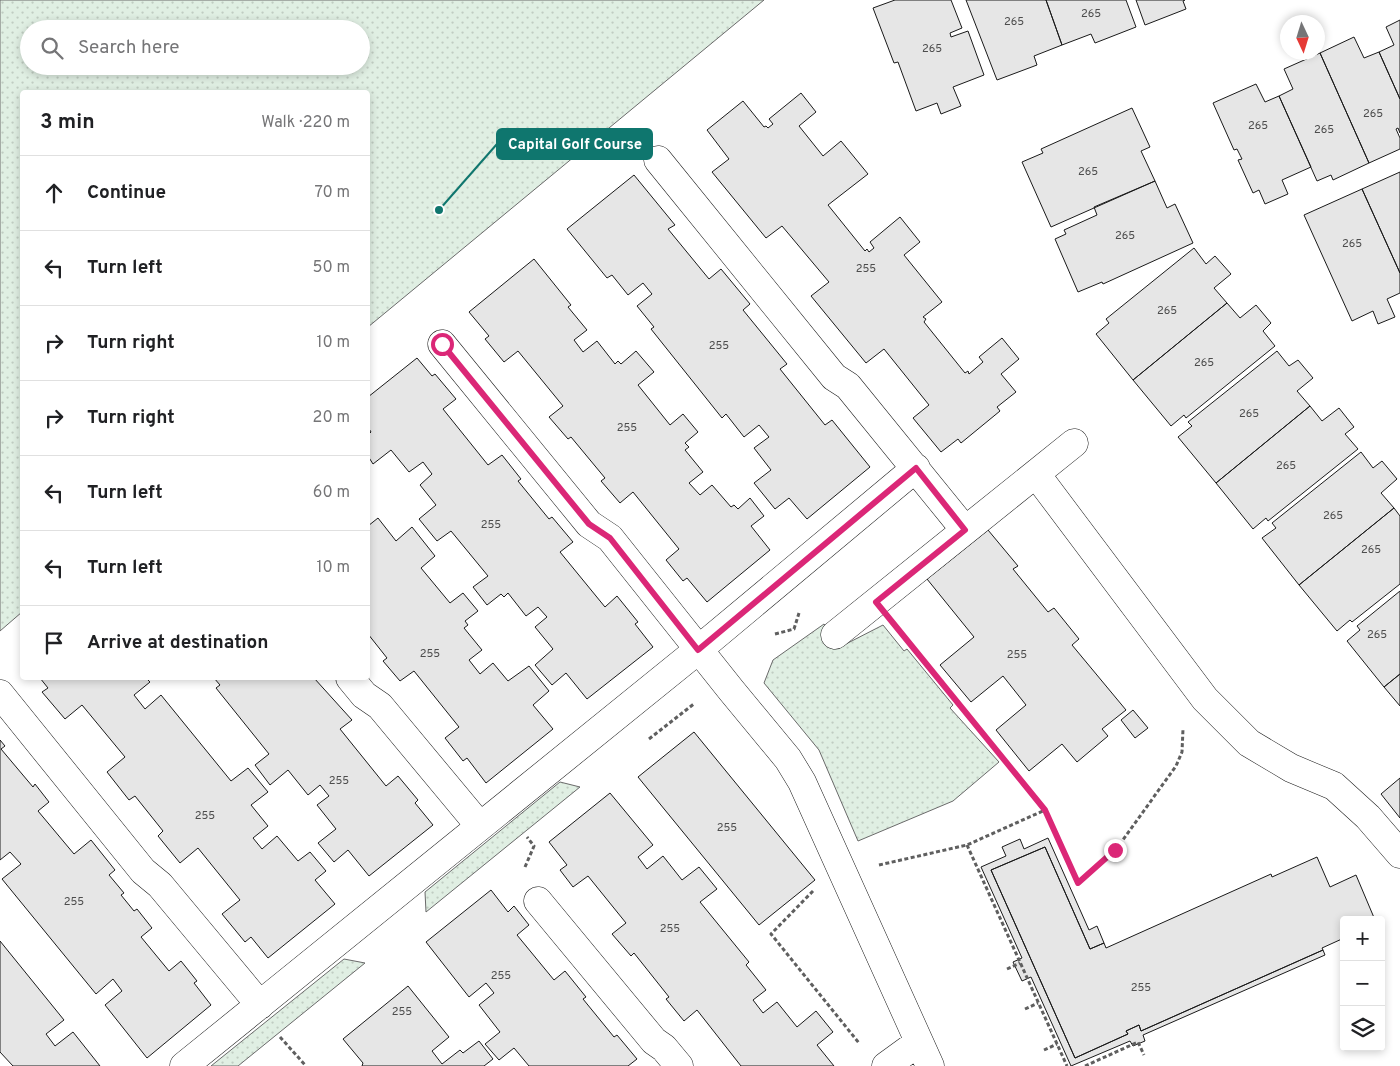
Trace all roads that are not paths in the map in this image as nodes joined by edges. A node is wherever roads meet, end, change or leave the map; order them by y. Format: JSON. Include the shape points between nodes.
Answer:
{"nodes":[{"id":1,"x":658,"y":160,"type":"dead end"},
{"id":2,"x":442,"y":344,"type":"dead end"},
{"id":3,"x":1074,"y":443,"type":"dead end"},
{"id":4,"x":916,"y":468,"type":"junction"},
{"id":5,"x":1036,"y":474,"type":"junction"},
{"id":6,"x":965,"y":530,"type":"junction"},
{"id":7,"x":836,"y":635,"type":"dead end"},
{"id":8,"x":698,"y":650,"type":"junction"},
{"id":9,"x":352,"y":680,"type":"edge"},
{"id":10,"x":0,"y":694,"type":"edge"},
{"id":11,"x":479,"y":826,"type":"junction"},
{"id":12,"x":1400,"y":854,"type":"edge"},
{"id":13,"x":538,"y":901,"type":"dead end"},
{"id":14,"x":260,"y":1005,"type":"junction"},
{"id":15,"x":924,"y":1054,"type":"edge"},
{"id":16,"x":876,"y":1058,"type":"edge"},
{"id":17,"x":184,"y":1066,"type":"edge"},
{"id":18,"x":679,"y":1066,"type":"edge"}],
"edges":[{"from":1,"to":4,"type":"lane","via":[[834,377],[848,386]]},
{"from":2,"to":8,"type":"lane","via":[[589,524],[610,538]]},
{"from":3,"to":5,"type":"lane"},
{"from":4,"to":6,"type":"lane"},
{"from":4,"to":8,"type":"lane"},
{"from":5,"to":6,"type":"lane"},
{"from":5,"to":12,"type":"lane","via":[[1205,699],[1249,743],[1291,768],[1334,786],[1368,816]]},
{"from":6,"to":7,"type":"lane"},
{"from":8,"to":11,"type":"lane"},
{"from":8,"to":15,"type":"lane","via":[[799,776]]},
{"from":9,"to":11,"type":"lane","via":[[364,695],[380,706]]},
{"from":10,"to":14,"type":"lane","via":[[143,871],[160,885]]},
{"from":11,"to":14,"type":"lane"},
{"from":13,"to":18,"type":"lane","via":[[654,1041]]},
{"from":14,"to":17,"type":"lane"},
{"from":15,"to":16,"type":"lane"}]}
